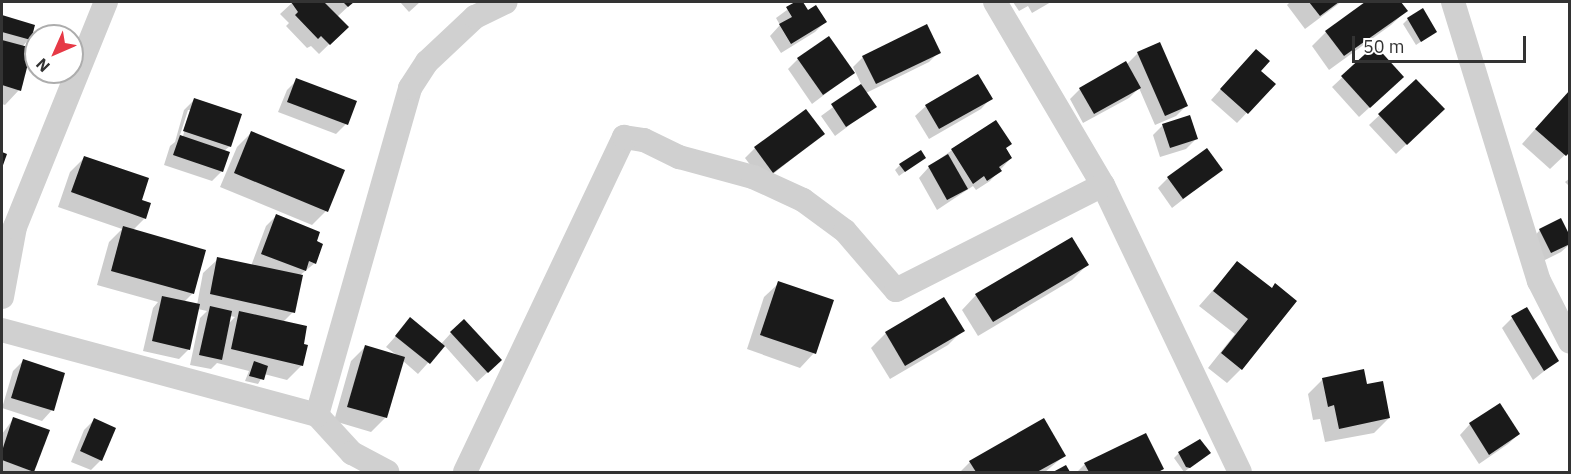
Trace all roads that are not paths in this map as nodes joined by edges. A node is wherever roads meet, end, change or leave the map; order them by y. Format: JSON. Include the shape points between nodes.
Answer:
{"nodes":[{"id":1,"x":106,"y":2,"type":"edge"},
{"id":2,"x":506,"y":2,"type":"edge"},
{"id":3,"x":995,"y":2,"type":"edge"},
{"id":4,"x":1453,"y":2,"type":"edge"},
{"id":5,"x":1103,"y":185,"type":"junction"},
{"id":6,"x":2,"y":297,"type":"edge"},
{"id":7,"x":2,"y":330,"type":"edge"},
{"id":8,"x":1569,"y":342,"type":"edge"},
{"id":9,"x":317,"y":415,"type":"junction"},
{"id":10,"x":387,"y":472,"type":"edge"},
{"id":11,"x":465,"y":472,"type":"edge"},
{"id":12,"x":1240,"y":472,"type":"edge"}],
"edges":[{"from":1,"to":6,"type":"street","via":[[15,226]]},
{"from":2,"to":9,"type":"street","via":[[475,17],[428,62],[410,88]]},
{"from":3,"to":5,"type":"street"},
{"from":4,"to":8,"type":"street","via":[[1539,281]]},
{"from":5,"to":11,"type":"street","via":[[896,290],[845,231],[803,200],[753,177],[679,157],[644,140],[624,137]]},
{"from":5,"to":12,"type":"street"},
{"from":7,"to":9,"type":"street"},
{"from":9,"to":10,"type":"street","via":[[352,453]]}]}
